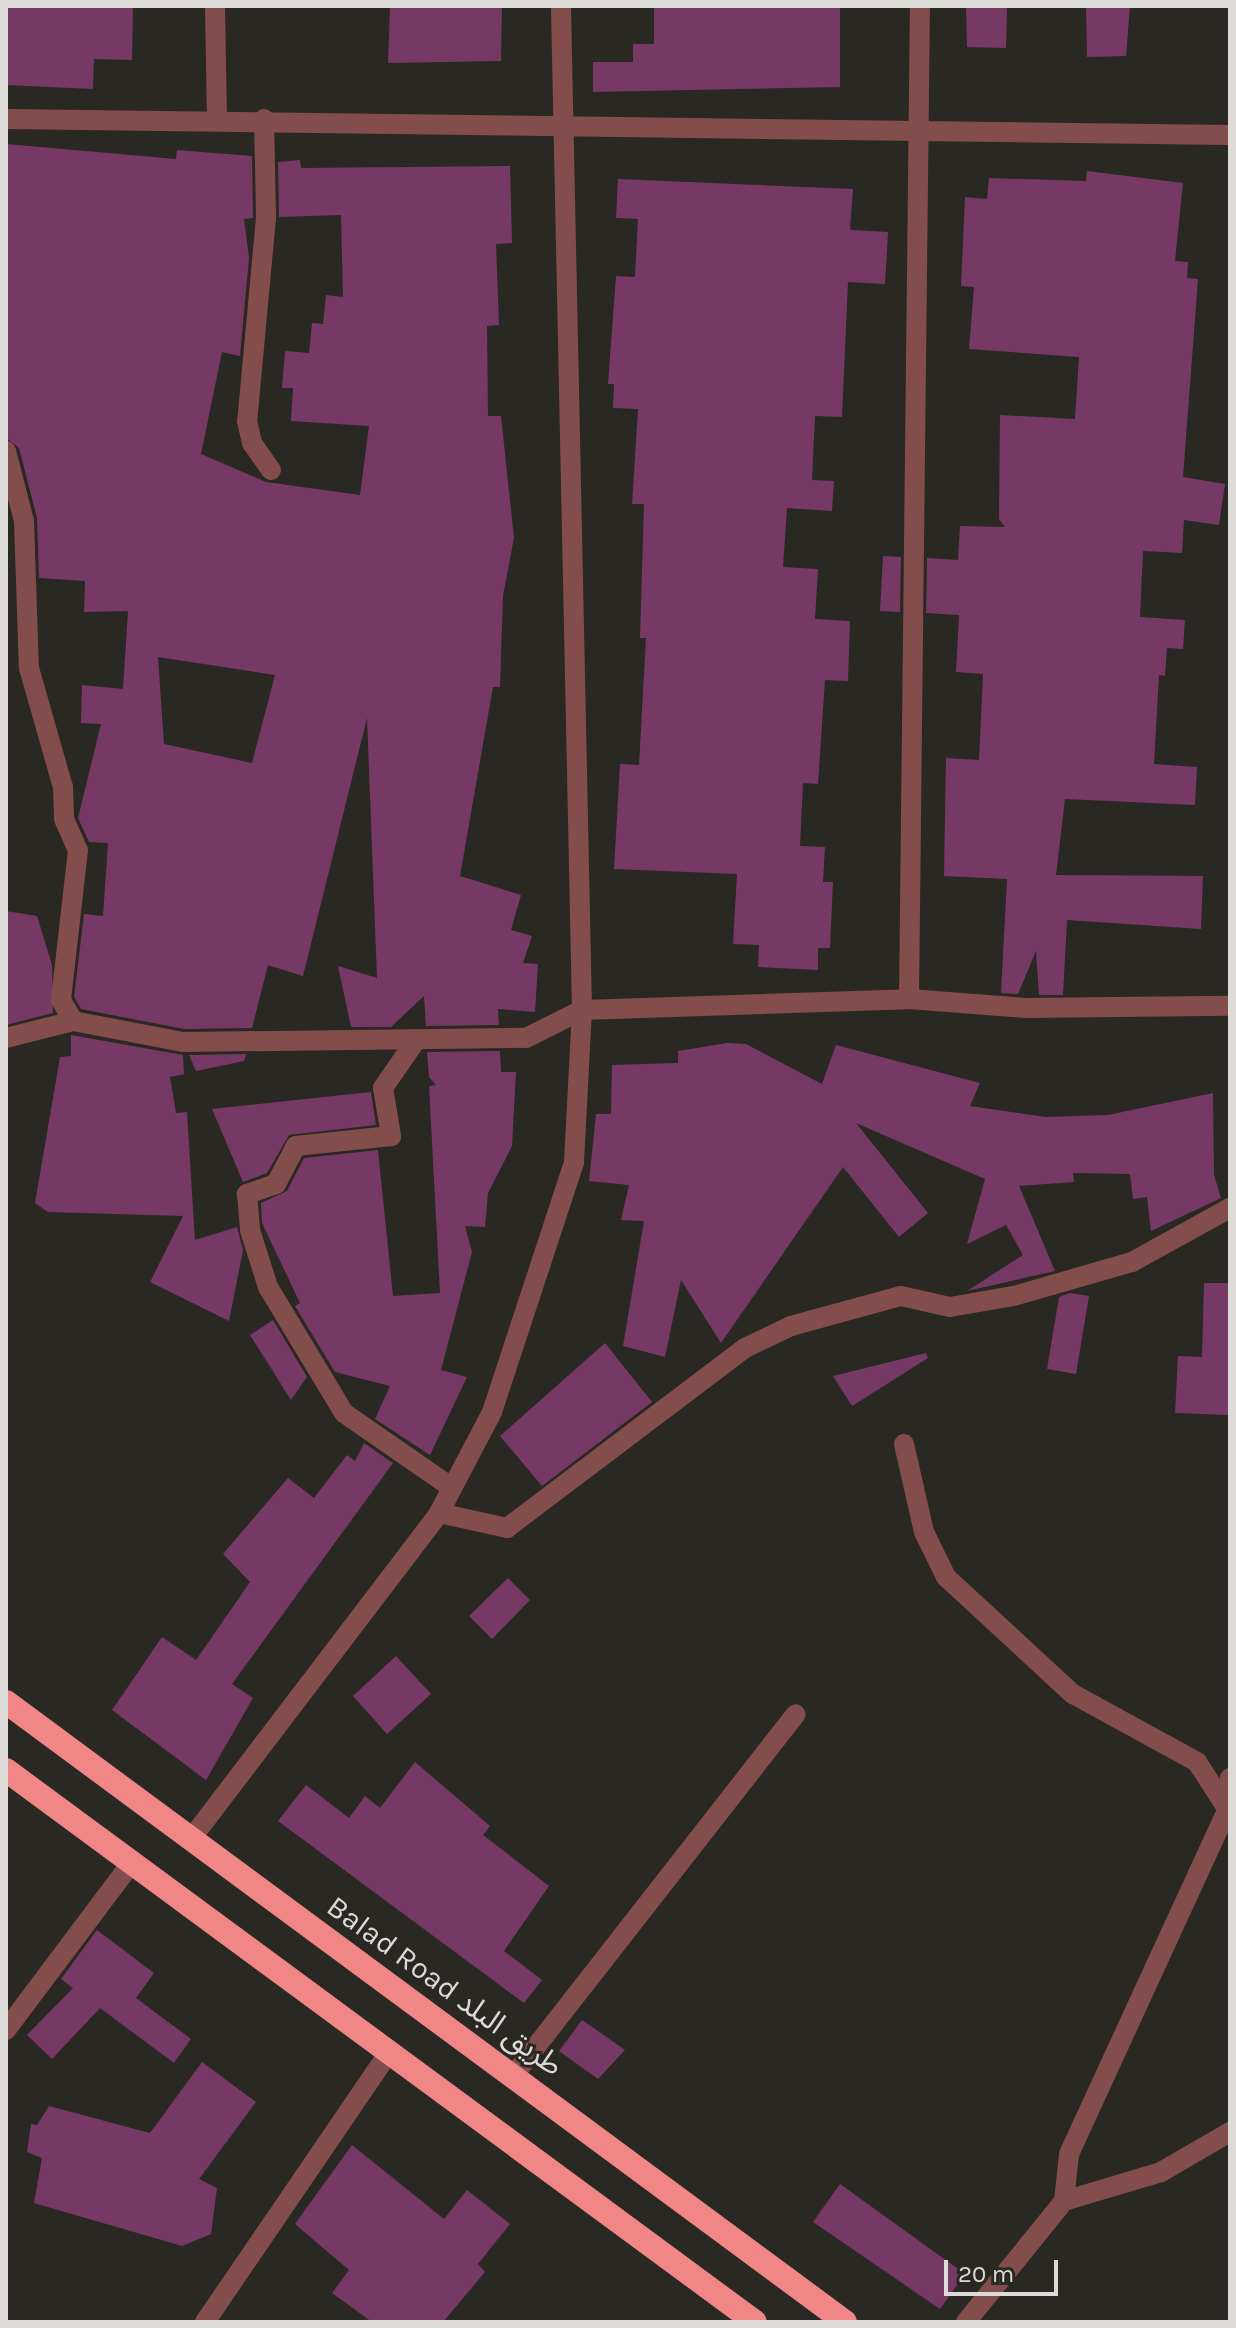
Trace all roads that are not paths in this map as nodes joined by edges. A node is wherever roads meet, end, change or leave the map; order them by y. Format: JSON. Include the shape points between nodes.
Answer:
{"nodes":[{"id":1,"x":215,"y":6,"type":"edge"},
{"id":2,"x":561,"y":6,"type":"edge"},
{"id":3,"x":920,"y":6,"type":"edge"},
{"id":4,"x":6,"y":119,"type":"edge"},
{"id":5,"x":264,"y":119,"type":"junction"},
{"id":6,"x":217,"y":121,"type":"junction"},
{"id":7,"x":564,"y":130,"type":"junction"},
{"id":8,"x":921,"y":135,"type":"junction"},
{"id":9,"x":1230,"y":135,"type":"edge"},
{"id":10,"x":6,"y":451,"type":"edge"},
{"id":11,"x":271,"y":470,"type":"dead end"},
{"id":12,"x":909,"y":999,"type":"junction"},
{"id":13,"x":1230,"y":1006,"type":"edge"},
{"id":14,"x":582,"y":1010,"type":"junction"},
{"id":15,"x":73,"y":1021,"type":"junction"},
{"id":16,"x":6,"y":1038,"type":"edge"},
{"id":17,"x":414,"y":1043,"type":"junction"},
{"id":18,"x":1230,"y":1208,"type":"edge"},
{"id":19,"x":904,"y":1444,"type":"dead end"},
{"id":20,"x":448,"y":1485,"type":"junction"},
{"id":21,"x":439,"y":1513,"type":"junction"},
{"id":22,"x":6,"y":1702,"type":"edge"},
{"id":23,"x":796,"y":1714,"type":"dead end"},
{"id":24,"x":6,"y":1770,"type":"edge"},
{"id":25,"x":1230,"y":1778,"type":"edge"},
{"id":26,"x":1229,"y":1812,"type":"edge"},
{"id":27,"x":191,"y":1839,"type":"junction"},
{"id":28,"x":132,"y":1862,"type":"junction"},
{"id":29,"x":6,"y":2030,"type":"edge"},
{"id":30,"x":389,"y":2052,"type":"junction"},
{"id":31,"x":513,"y":2076,"type":"junction"},
{"id":32,"x":1230,"y":2132,"type":"edge"},
{"id":33,"x":1064,"y":2201,"type":"junction"},
{"id":34,"x":205,"y":2322,"type":"edge"},
{"id":35,"x":755,"y":2322,"type":"edge"},
{"id":36,"x":845,"y":2322,"type":"edge"},
{"id":37,"x":966,"y":2322,"type":"edge"}],
"edges":[{"from":1,"to":6,"type":"street"},
{"from":2,"to":7,"type":"street"},
{"from":3,"to":8,"type":"street"},
{"from":4,"to":6,"type":"street"},
{"from":5,"to":6,"type":"street"},
{"from":5,"to":7,"type":"street"},
{"from":5,"to":11,"type":"street","via":[[266,218],[247,421],[252,443]]},
{"from":7,"to":8,"type":"street"},
{"from":7,"to":14,"type":"street"},
{"from":8,"to":9,"type":"street"},
{"from":8,"to":12,"type":"street"},
{"from":10,"to":15,"type":"street","via":[[24,521],[29,668],[63,787],[64,819],[78,850],[61,1000]]},
{"from":12,"to":13,"type":"street","via":[[1025,1008]]},
{"from":12,"to":14,"type":"street"},
{"from":14,"to":17,"type":"street","via":[[526,1038]]},
{"from":14,"to":20,"type":"street","via":[[574,1162],[492,1412]]},
{"from":15,"to":16,"type":"street"},
{"from":15,"to":17,"type":"street","via":[[183,1042]]},
{"from":17,"to":20,"type":"street","via":[[383,1088],[391,1136],[296,1146],[276,1184],[247,1194],[250,1230],[268,1287],[344,1413]]},
{"from":18,"to":21,"type":"street","via":[[1132,1262],[1014,1296],[950,1307],[901,1296],[791,1326],[745,1348],[507,1528]]},
{"from":19,"to":26,"type":"street","via":[[924,1532],[946,1577],[1073,1694],[1197,1762]]},
{"from":20,"to":21,"type":"street"},
{"from":21,"to":27,"type":"street"},
{"from":22,"to":27,"type":"highway","name":"Balad Road طريق البلد"},
{"from":23,"to":31,"type":"street"},
{"from":24,"to":28,"type":"highway"},
{"from":25,"to":26,"type":"street"},
{"from":26,"to":33,"type":"street","via":[[1069,2154]]},
{"from":27,"to":31,"type":"highway","name":"Balad Road طريق البلد"},
{"from":28,"to":29,"type":"street"},
{"from":28,"to":30,"type":"highway"},
{"from":30,"to":34,"type":"street"},
{"from":30,"to":35,"type":"highway"},
{"from":31,"to":36,"type":"highway","name":"Balad Road طريق البلد"},
{"from":32,"to":33,"type":"street","via":[[1161,2172]]},
{"from":33,"to":37,"type":"street"}]}
